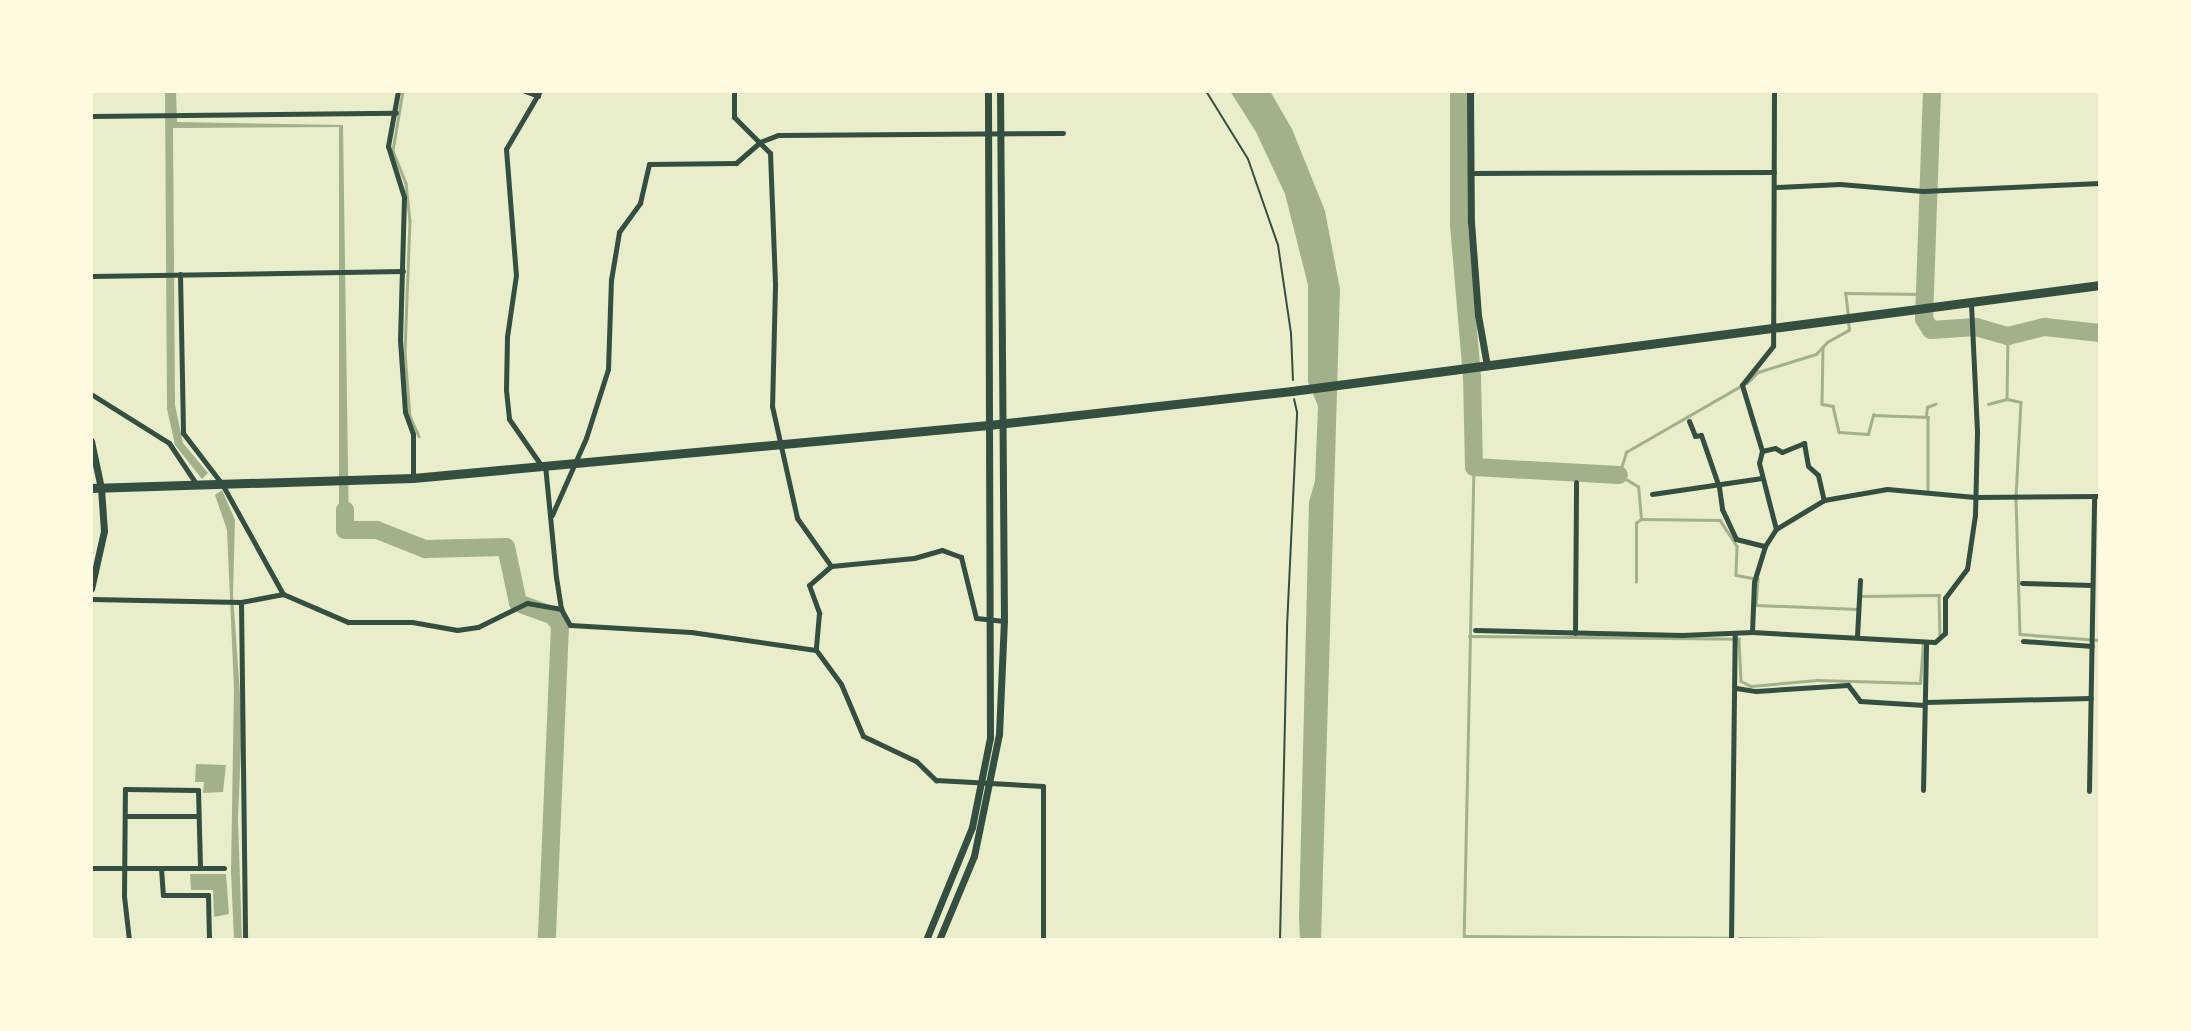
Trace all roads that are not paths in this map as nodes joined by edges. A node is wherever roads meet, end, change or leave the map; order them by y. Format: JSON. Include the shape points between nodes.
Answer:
{"nodes":[{"id":1,"x":398,"y":91,"type":"edge"},
{"id":2,"x":525,"y":91,"type":"edge"},
{"id":3,"x":734,"y":91,"type":"edge"},
{"id":4,"x":988,"y":91,"type":"edge"},
{"id":5,"x":1000,"y":91,"type":"edge"},
{"id":6,"x":1470,"y":91,"type":"edge"},
{"id":7,"x":1774,"y":91,"type":"edge"},
{"id":8,"x":539,"y":93,"type":"edge"},
{"id":9,"x":396,"y":113,"type":"junction"},
{"id":10,"x":91,"y":116,"type":"edge"},
{"id":11,"x":989,"y":133,"type":"junction"},
{"id":12,"x":1000,"y":133,"type":"junction"},
{"id":13,"x":1063,"y":133,"type":"dead end"},
{"id":14,"x":760,"y":142,"type":"junction"},
{"id":15,"x":1774,"y":172,"type":"junction"},
{"id":16,"x":1471,"y":173,"type":"junction"},
{"id":17,"x":2100,"y":183,"type":"edge"},
{"id":18,"x":1776,"y":187,"type":"junction"},
{"id":19,"x":402,"y":271,"type":"junction"},
{"id":20,"x":179,"y":274,"type":"junction"},
{"id":21,"x":91,"y":276,"type":"edge"},
{"id":22,"x":2100,"y":285,"type":"edge"},
{"id":23,"x":1971,"y":303,"type":"junction"},
{"id":24,"x":1775,"y":327,"type":"junction"},
{"id":25,"x":1487,"y":366,"type":"junction"},
{"id":26,"x":91,"y":394,"type":"edge"},
{"id":27,"x":1689,"y":421,"type":"dead end"},
{"id":28,"x":1004,"y":423,"type":"junction"},
{"id":29,"x":989,"y":425,"type":"junction"},
{"id":30,"x":91,"y":442,"type":"edge"},
{"id":31,"x":780,"y":443,"type":"junction"},
{"id":32,"x":191,"y":450,"type":"junction"},
{"id":33,"x":1762,"y":451,"type":"junction"},
{"id":34,"x":180,"y":458,"type":"junction"},
{"id":35,"x":577,"y":460,"type":"junction"},
{"id":36,"x":543,"y":465,"type":"junction"},
{"id":37,"x":413,"y":478,"type":"junction"},
{"id":38,"x":1762,"y":478,"type":"junction"},
{"id":39,"x":1576,"y":482,"type":"dead end"},
{"id":40,"x":222,"y":484,"type":"junction"},
{"id":41,"x":197,"y":485,"type":"junction"},
{"id":42,"x":1720,"y":487,"type":"junction"},
{"id":43,"x":91,"y":488,"type":"edge"},
{"id":44,"x":102,"y":488,"type":"junction"},
{"id":45,"x":1652,"y":494,"type":"dead end"},
{"id":46,"x":2097,"y":496,"type":"edge"},
{"id":47,"x":1975,"y":497,"type":"junction"},
{"id":48,"x":1824,"y":500,"type":"junction"},
{"id":49,"x":552,"y":515,"type":"junction"},
{"id":50,"x":1776,"y":529,"type":"junction"},
{"id":51,"x":1766,"y":546,"type":"junction"},
{"id":52,"x":831,"y":566,"type":"junction"},
{"id":53,"x":1860,"y":580,"type":"dead end"},
{"id":54,"x":2022,"y":583,"type":"dead end"},
{"id":55,"x":2092,"y":585,"type":"junction"},
{"id":56,"x":91,"y":589,"type":"edge"},
{"id":57,"x":283,"y":594,"type":"junction"},
{"id":58,"x":91,"y":599,"type":"edge"},
{"id":59,"x":240,"y":602,"type":"junction"},
{"id":60,"x":561,"y":609,"type":"junction"},
{"id":61,"x":993,"y":620,"type":"junction"},
{"id":62,"x":1004,"y":621,"type":"junction"},
{"id":63,"x":1475,"y":630,"type":"dead end"},
{"id":64,"x":1752,"y":632,"type":"junction"},
{"id":65,"x":1575,"y":633,"type":"junction"},
{"id":66,"x":1735,"y":634,"type":"junction"},
{"id":67,"x":1857,"y":636,"type":"junction"},
{"id":68,"x":2024,"y":641,"type":"dead end"},
{"id":69,"x":1926,"y":643,"type":"junction"},
{"id":70,"x":2092,"y":646,"type":"junction"},
{"id":71,"x":816,"y":650,"type":"junction"},
{"id":72,"x":1736,"y":688,"type":"junction"},
{"id":73,"x":2091,"y":698,"type":"junction"},
{"id":74,"x":1924,"y":704,"type":"junction"},
{"id":75,"x":2090,"y":778,"type":"junction"},
{"id":76,"x":2100,"y":778,"type":"edge"},
{"id":77,"x":981,"y":786,"type":"junction"},
{"id":78,"x":992,"y":786,"type":"junction"},
{"id":79,"x":1923,"y":790,"type":"dead end"},
{"id":80,"x":2090,"y":791,"type":"dead end"},
{"id":81,"x":125,"y":816,"type":"junction"},
{"id":82,"x":198,"y":816,"type":"junction"},
{"id":83,"x":91,"y":868,"type":"edge"},
{"id":84,"x":125,"y":868,"type":"junction"},
{"id":85,"x":162,"y":868,"type":"junction"},
{"id":86,"x":200,"y":868,"type":"junction"},
{"id":87,"x":224,"y":868,"type":"dead end"},
{"id":88,"x":129,"y":940,"type":"edge"},
{"id":89,"x":209,"y":940,"type":"edge"},
{"id":90,"x":245,"y":940,"type":"edge"},
{"id":91,"x":926,"y":940,"type":"edge"},
{"id":92,"x":939,"y":940,"type":"edge"},
{"id":93,"x":1042,"y":940,"type":"edge"},
{"id":94,"x":1731,"y":940,"type":"edge"}],
"edges":[{"from":1,"to":9,"type":"street"},
{"from":2,"to":8,"type":"street"},
{"from":3,"to":14,"type":"street","via":[[737,120]]},
{"from":4,"to":11,"type":"street"},
{"from":5,"to":12,"type":"street"},
{"from":6,"to":16,"type":"street"},
{"from":7,"to":15,"type":"street"},
{"from":8,"to":36,"type":"street","via":[[506,149],[516,275],[507,337],[506,390],[509,419]]},
{"from":9,"to":10,"type":"street"},
{"from":9,"to":19,"type":"street","via":[[388,146],[404,197]]},
{"from":11,"to":12,"type":"street"},
{"from":11,"to":14,"type":"street","via":[[778,135]]},
{"from":11,"to":29,"type":"street"},
{"from":12,"to":13,"type":"street"},
{"from":12,"to":28,"type":"street"},
{"from":14,"to":31,"type":"street","via":[[771,153],[772,406]]},
{"from":14,"to":35,"type":"street","via":[[737,163],[649,164],[637,210],[619,232],[611,280],[608,369]]},
{"from":15,"to":16,"type":"street"},
{"from":15,"to":18,"type":"street"},
{"from":16,"to":25,"type":"street","via":[[1478,315]]},
{"from":17,"to":18,"type":"street","via":[[1923,191],[1840,184]]},
{"from":18,"to":24,"type":"street"},
{"from":19,"to":20,"type":"street"},
{"from":19,"to":37,"type":"street","via":[[400,340],[405,412],[413,434]]},
{"from":20,"to":21,"type":"street"},
{"from":20,"to":32,"type":"street","via":[[179,418]]},
{"from":22,"to":23,"type":"main road"},
{"from":23,"to":24,"type":"main road"},
{"from":23,"to":47,"type":"street"},
{"from":24,"to":25,"type":"main road"},
{"from":24,"to":33,"type":"street","via":[[1773,346],[1742,385]]},
{"from":25,"to":28,"type":"main road"},
{"from":26,"to":34,"type":"street","via":[[169,443]]},
{"from":27,"to":42,"type":"street","via":[[1695,436],[1700,435]]},
{"from":28,"to":29,"type":"main road"},
{"from":28,"to":62,"type":"street"},
{"from":29,"to":31,"type":"main road"},
{"from":29,"to":61,"type":"street"},
{"from":30,"to":44,"type":"street"},
{"from":31,"to":35,"type":"main road"},
{"from":31,"to":52,"type":"street","via":[[797,518]]},
{"from":32,"to":34,"type":"street"},
{"from":32,"to":40,"type":"street"},
{"from":33,"to":38,"type":"street"},
{"from":33,"to":48,"type":"street","via":[[1775,448],[1782,452],[1804,443],[1808,466],[1818,475]]},
{"from":34,"to":41,"type":"street"},
{"from":35,"to":36,"type":"main road"},
{"from":35,"to":49,"type":"street"},
{"from":36,"to":37,"type":"main road"},
{"from":36,"to":49,"type":"street"},
{"from":37,"to":40,"type":"main road"},
{"from":38,"to":42,"type":"street"},
{"from":38,"to":50,"type":"street"},
{"from":39,"to":65,"type":"street"},
{"from":40,"to":41,"type":"main road"},
{"from":40,"to":57,"type":"street"},
{"from":41,"to":44,"type":"main road"},
{"from":42,"to":45,"type":"street"},
{"from":42,"to":51,"type":"street","via":[[1722,509],[1736,539]]},
{"from":43,"to":44,"type":"main road"},
{"from":44,"to":56,"type":"street","via":[[104,531]]},
{"from":46,"to":47,"type":"street"},
{"from":46,"to":55,"type":"street"},
{"from":47,"to":48,"type":"street","via":[[1887,489]]},
{"from":47,"to":69,"type":"street","via":[[1967,569],[1945,597],[1944,637]]},
{"from":48,"to":50,"type":"street"},
{"from":49,"to":60,"type":"street"},
{"from":50,"to":51,"type":"street"},
{"from":51,"to":64,"type":"street","via":[[1754,582]]},
{"from":52,"to":61,"type":"street","via":[[914,558],[942,550],[961,558],[976,618]]},
{"from":52,"to":71,"type":"street","via":[[809,584],[819,613]]},
{"from":53,"to":67,"type":"street"},
{"from":54,"to":55,"type":"street"},
{"from":55,"to":70,"type":"street"},
{"from":57,"to":59,"type":"street"},
{"from":57,"to":60,"type":"street","via":[[330,617],[372,625],[412,622],[467,630],[525,604]]},
{"from":58,"to":59,"type":"street"},
{"from":59,"to":90,"type":"street"},
{"from":60,"to":71,"type":"street","via":[[570,625],[691,632]]},
{"from":61,"to":62,"type":"street"},
{"from":61,"to":77,"type":"street","via":[[990,738]]},
{"from":62,"to":78,"type":"street"},
{"from":63,"to":65,"type":"street"},
{"from":64,"to":66,"type":"street"},
{"from":64,"to":67,"type":"street"},
{"from":65,"to":66,"type":"street"},
{"from":66,"to":72,"type":"street"},
{"from":67,"to":69,"type":"street"},
{"from":68,"to":70,"type":"street"},
{"from":69,"to":74,"type":"street"},
{"from":70,"to":73,"type":"street"},
{"from":71,"to":77,"type":"street","via":[[841,684],[863,736],[916,761],[936,780]]},
{"from":72,"to":74,"type":"street","via":[[1756,691],[1848,685],[1860,701]]},
{"from":72,"to":94,"type":"street"},
{"from":73,"to":74,"type":"street"},
{"from":73,"to":75,"type":"street"},
{"from":74,"to":79,"type":"street"},
{"from":75,"to":76,"type":"street"},
{"from":75,"to":80,"type":"street"},
{"from":77,"to":78,"type":"street"},
{"from":77,"to":91,"type":"street","via":[[962,856]]},
{"from":78,"to":92,"type":"street","via":[[974,856]]},
{"from":78,"to":93,"type":"street","via":[[1043,786]]},
{"from":81,"to":82,"type":"street"},
{"from":81,"to":82,"type":"street","via":[[127,787],[196,787]]},
{"from":81,"to":84,"type":"street"},
{"from":82,"to":86,"type":"street"},
{"from":83,"to":84,"type":"street"},
{"from":84,"to":85,"type":"street"},
{"from":84,"to":88,"type":"street"},
{"from":85,"to":86,"type":"street"},
{"from":85,"to":89,"type":"street","via":[[163,895],[208,895]]},
{"from":86,"to":87,"type":"street"}]}
